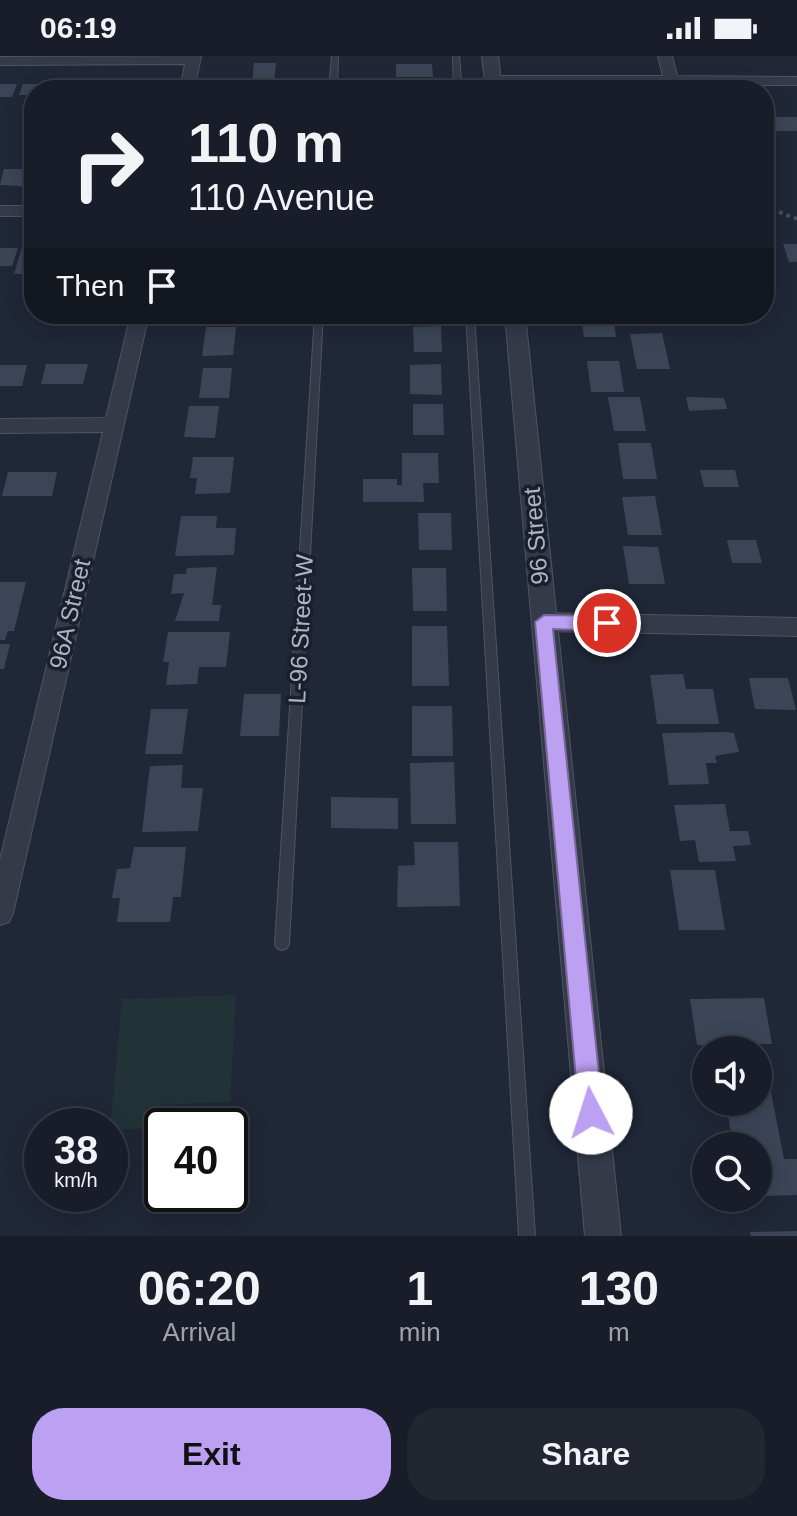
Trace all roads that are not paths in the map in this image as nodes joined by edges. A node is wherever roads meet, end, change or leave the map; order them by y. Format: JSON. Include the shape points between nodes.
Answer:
{"nodes":[{"id":1,"x":335,"y":56,"type":"edge"},
{"id":2,"x":456,"y":56,"type":"edge"},
{"id":3,"x":490,"y":56,"type":"edge"},
{"id":4,"x":665,"y":56,"type":"edge"},
{"id":5,"x":194,"y":58,"type":"edge"},
{"id":6,"x":0,"y":61,"type":"edge"},
{"id":7,"x":189,"y":80,"type":"edge"},
{"id":8,"x":334,"y":80,"type":"edge"},
{"id":9,"x":457,"y":80,"type":"edge"},
{"id":10,"x":492,"y":80,"type":"edge"},
{"id":11,"x":671,"y":80,"type":"edge"},
{"id":12,"x":774,"y":81,"type":"edge"},
{"id":13,"x":797,"y":81,"type":"edge"},
{"id":14,"x":0,"y":211,"type":"edge"},
{"id":15,"x":24,"y":211,"type":"edge"},
{"id":16,"x":138,"y":324,"type":"edge"},
{"id":17,"x":318,"y":324,"type":"edge"},
{"id":18,"x":471,"y":324,"type":"edge"},
{"id":19,"x":516,"y":324,"type":"edge"},
{"id":20,"x":113,"y":425,"type":"junction"},
{"id":21,"x":0,"y":426,"type":"edge"},
{"id":22,"x":544,"y":622,"type":"junction"},
{"id":23,"x":797,"y":627,"type":"edge"},
{"id":24,"x":0,"y":913,"type":"edge"},
{"id":25,"x":282,"y":944,"type":"dead end"},
{"id":26,"x":527,"y":1236,"type":"edge"},
{"id":27,"x":603,"y":1236,"type":"edge"}],
"edges":[{"from":1,"to":8,"type":"lane"},
{"from":2,"to":9,"type":"lane"},
{"from":3,"to":10,"type":"street"},
{"from":4,"to":11,"type":"street"},
{"from":5,"to":6,"type":"street"},
{"from":5,"to":7,"type":"street"},
{"from":12,"to":13,"type":"street"},
{"from":14,"to":15,"type":"street"},
{"from":16,"to":20,"type":"street","name":"96A Street"},
{"from":17,"to":25,"type":"lane","name":"L-96 Street-W"},
{"from":18,"to":26,"type":"lane"},
{"from":19,"to":22,"type":"street","name":"96 Street"},
{"from":20,"to":21,"type":"street"},
{"from":20,"to":24,"type":"street","name":"96A Street"},
{"from":22,"to":23,"type":"street"},
{"from":22,"to":27,"type":"street","name":"96 Street"}]}
